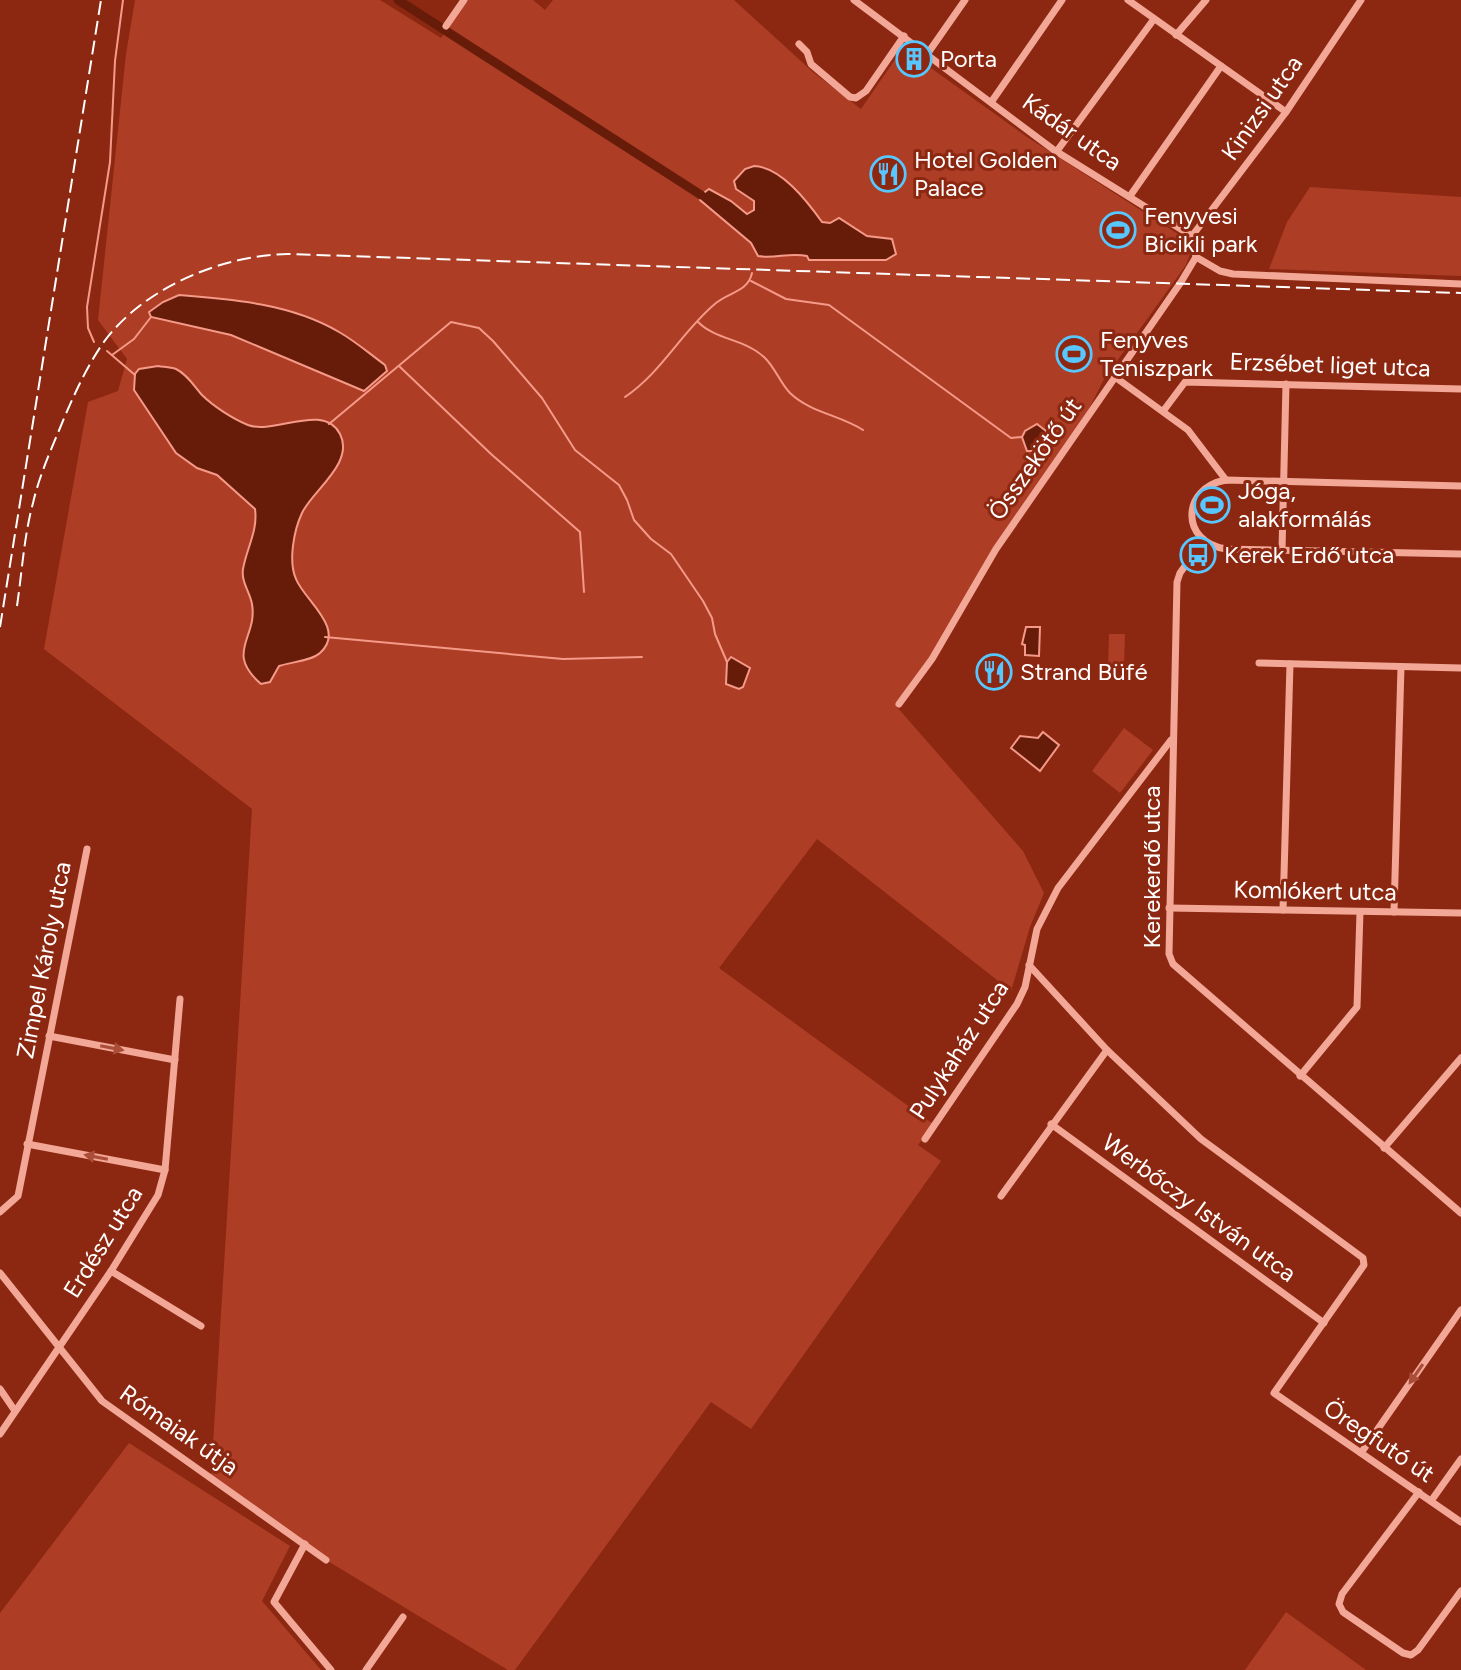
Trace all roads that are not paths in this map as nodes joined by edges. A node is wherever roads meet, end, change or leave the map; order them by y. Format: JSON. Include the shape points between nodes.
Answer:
{"nodes":[{"id":1,"x":464,"y":0,"type":"edge"},
{"id":2,"x":965,"y":0,"type":"edge"},
{"id":3,"x":1062,"y":0,"type":"edge"},
{"id":4,"x":1128,"y":0,"type":"edge"},
{"id":5,"x":1206,"y":0,"type":"edge"},
{"id":6,"x":1361,"y":0,"type":"edge"},
{"id":7,"x":859,"y":1,"type":"edge"},
{"id":8,"x":1154,"y":19,"type":"junction"},
{"id":9,"x":446,"y":26,"type":"dead end"},
{"id":10,"x":1176,"y":35,"type":"junction"},
{"id":11,"x":904,"y":36,"type":"junction"},
{"id":12,"x":799,"y":44,"type":"dead end"},
{"id":13,"x":928,"y":53,"type":"junction"},
{"id":14,"x":1221,"y":66,"type":"junction"},
{"id":15,"x":992,"y":101,"type":"junction"},
{"id":16,"x":1286,"y":112,"type":"junction"},
{"id":17,"x":1057,"y":151,"type":"junction"},
{"id":18,"x":1130,"y":196,"type":"junction"},
{"id":19,"x":1192,"y":236,"type":"junction"},
{"id":20,"x":1196,"y":257,"type":"junction"},
{"id":21,"x":1461,"y":284,"type":"edge"},
{"id":22,"x":1115,"y":377,"type":"junction"},
{"id":23,"x":1286,"y":384,"type":"junction"},
{"id":24,"x":1461,"y":389,"type":"edge"},
{"id":25,"x":1164,"y":410,"type":"junction"},
{"id":26,"x":1226,"y":480,"type":"junction"},
{"id":27,"x":1283,"y":482,"type":"junction"},
{"id":28,"x":1461,"y":486,"type":"edge"},
{"id":29,"x":1203,"y":541,"type":"junction"},
{"id":30,"x":1282,"y":550,"type":"junction"},
{"id":31,"x":1461,"y":554,"type":"edge"},
{"id":32,"x":1259,"y":663,"type":"dead end"},
{"id":33,"x":1290,"y":664,"type":"junction"},
{"id":34,"x":1401,"y":667,"type":"junction"},
{"id":35,"x":1461,"y":668,"type":"edge"},
{"id":36,"x":899,"y":704,"type":"dead end"},
{"id":37,"x":1173,"y":738,"type":"junction"},
{"id":38,"x":87,"y":849,"type":"dead end"},
{"id":39,"x":1169,"y":908,"type":"junction"},
{"id":40,"x":1283,"y":910,"type":"junction"},
{"id":41,"x":1360,"y":912,"type":"junction"},
{"id":42,"x":1394,"y":912,"type":"junction"},
{"id":43,"x":1461,"y":913,"type":"edge"},
{"id":44,"x":1029,"y":965,"type":"junction"},
{"id":45,"x":180,"y":999,"type":"dead end"},
{"id":46,"x":49,"y":1036,"type":"junction"},
{"id":47,"x":1107,"y":1050,"type":"junction"},
{"id":48,"x":1461,"y":1058,"type":"edge"},
{"id":49,"x":175,"y":1060,"type":"junction"},
{"id":50,"x":1300,"y":1076,"type":"junction"},
{"id":51,"x":1051,"y":1124,"type":"junction"},
{"id":52,"x":925,"y":1139,"type":"dead end"},
{"id":53,"x":27,"y":1144,"type":"junction"},
{"id":54,"x":1384,"y":1148,"type":"junction"},
{"id":55,"x":165,"y":1170,"type":"junction"},
{"id":56,"x":1001,"y":1196,"type":"dead end"},
{"id":57,"x":0,"y":1212,"type":"edge"},
{"id":58,"x":1461,"y":1213,"type":"edge"},
{"id":59,"x":111,"y":1271,"type":"junction"},
{"id":60,"x":0,"y":1273,"type":"edge"},
{"id":61,"x":1461,"y":1310,"type":"edge"},
{"id":62,"x":1324,"y":1323,"type":"junction"},
{"id":63,"x":201,"y":1326,"type":"dead end"},
{"id":64,"x":59,"y":1349,"type":"junction"},
{"id":65,"x":0,"y":1389,"type":"edge"},
{"id":66,"x":15,"y":1411,"type":"junction"},
{"id":67,"x":0,"y":1434,"type":"edge"},
{"id":68,"x":1361,"y":1453,"type":"junction"},
{"id":69,"x":1461,"y":1459,"type":"edge"},
{"id":70,"x":1419,"y":1492,"type":"junction"},
{"id":71,"x":1431,"y":1501,"type":"junction"},
{"id":72,"x":1461,"y":1522,"type":"edge"},
{"id":73,"x":305,"y":1544,"type":"junction"},
{"id":74,"x":326,"y":1560,"type":"dead end"},
{"id":75,"x":1461,"y":1591,"type":"edge"},
{"id":76,"x":403,"y":1617,"type":"dead end"},
{"id":77,"x":331,"y":1670,"type":"edge"},
{"id":78,"x":366,"y":1670,"type":"edge"}],
"edges":[{"from":1,"to":9,"type":"street"},
{"from":2,"to":13,"type":"street"},
{"from":3,"to":15,"type":"street"},
{"from":4,"to":8,"type":"street"},
{"from":5,"to":10,"type":"street"},
{"from":6,"to":16,"type":"street","name":"Kinizsi utca"},
{"from":7,"to":11,"type":"street","name":"Kádár utca"},
{"from":8,"to":10,"type":"street"},
{"from":8,"to":17,"type":"street"},
{"from":10,"to":14,"type":"street"},
{"from":11,"to":12,"type":"street","via":[[856,98],[811,64]]},
{"from":11,"to":13,"type":"street","name":"Kádár utca"},
{"from":13,"to":15,"type":"street","name":"Kádár utca"},
{"from":14,"to":16,"type":"street"},
{"from":14,"to":18,"type":"street"},
{"from":15,"to":17,"type":"street","name":"Kádár utca"},
{"from":16,"to":19,"type":"street","name":"Kinizsi utca"},
{"from":17,"to":18,"type":"street","name":"Kádár utca"},
{"from":18,"to":19,"type":"street","name":"Kádár utca"},
{"from":19,"to":20,"type":"street"},
{"from":20,"to":21,"type":"street","via":[[1233,274]]},
{"from":20,"to":22,"type":"street","name":"Összekötő út"},
{"from":22,"to":25,"type":"street"},
{"from":22,"to":36,"type":"street","name":"Összekötő út","via":[[996,549],[932,659]]},
{"from":23,"to":24,"type":"street","name":"Erzsébet liget utca"},
{"from":23,"to":25,"type":"street","name":"Erzsébet liget utca","via":[[1185,382]]},
{"from":23,"to":27,"type":"street"},
{"from":25,"to":26,"type":"street","via":[[1188,430]]},
{"from":26,"to":27,"type":"street"},
{"from":26,"to":29,"type":"street","via":[[1205,488],[1193,506],[1194,529]]},
{"from":27,"to":28,"type":"street"},
{"from":27,"to":30,"type":"street"},
{"from":29,"to":30,"type":"street","via":[[1226,549]]},
{"from":29,"to":37,"type":"street","name":"Kerekerdő utca","via":[[1177,582]]},
{"from":30,"to":31,"type":"street"},
{"from":32,"to":33,"type":"street"},
{"from":33,"to":34,"type":"street"},
{"from":33,"to":40,"type":"street"},
{"from":34,"to":35,"type":"street"},
{"from":34,"to":42,"type":"street"},
{"from":37,"to":39,"type":"street","name":"Kerekerdő utca"},
{"from":37,"to":44,"type":"street","name":"Pulykaház utca","via":[[1058,888],[1037,929]]},
{"from":38,"to":46,"type":"street","name":"Zimpel Károly utca"},
{"from":39,"to":40,"type":"street","name":"Komlókert utca"},
{"from":39,"to":50,"type":"street","name":"Kerekerdő utca","via":[[1173,964]]},
{"from":40,"to":41,"type":"street","name":"Komlókert utca"},
{"from":41,"to":42,"type":"street","name":"Komlókert utca"},
{"from":41,"to":50,"type":"street","via":[[1357,1007]]},
{"from":42,"to":43,"type":"street","name":"Komlókert utca"},
{"from":44,"to":47,"type":"street"},
{"from":44,"to":52,"type":"street","name":"Pulykaház utca","via":[[1017,1004]]},
{"from":45,"to":49,"type":"street","name":"Erdész utca"},
{"from":46,"to":49,"type":"street","one_way":true},
{"from":46,"to":53,"type":"street","name":"Zimpel Károly utca"},
{"from":47,"to":51,"type":"street"},
{"from":47,"to":62,"type":"street","via":[[1201,1139],[1363,1258],[1364,1265]]},
{"from":48,"to":54,"type":"street"},
{"from":49,"to":55,"type":"street","name":"Erdész utca"},
{"from":50,"to":54,"type":"street","name":"Kerekerdő utca"},
{"from":51,"to":56,"type":"street"},
{"from":51,"to":62,"type":"street","name":"Werbőczy István utca"},
{"from":55,"to":53,"type":"street","one_way":true},
{"from":53,"to":57,"type":"street","name":"Zimpel Károly utca","via":[[18,1196]]},
{"from":54,"to":58,"type":"street","name":"Kerekerdő utca"},
{"from":55,"to":59,"type":"street","name":"Erdész utca","via":[[158,1195]]},
{"from":59,"to":63,"type":"street"},
{"from":59,"to":64,"type":"street","name":"Erdész utca"},
{"from":60,"to":64,"type":"street","name":"Rómaiak útja"},
{"from":61,"to":68,"type":"street","one_way":true},
{"from":62,"to":68,"type":"street","name":"Öregfutó út","via":[[1274,1393]]},
{"from":64,"to":66,"type":"street","name":"Erdész utca"},
{"from":64,"to":73,"type":"street","name":"Rómaiak útja","via":[[102,1401]]},
{"from":65,"to":66,"type":"street"},
{"from":66,"to":67,"type":"street","name":"Erdész utca"},
{"from":68,"to":70,"type":"street","name":"Öregfutó út"},
{"from":69,"to":71,"type":"street"},
{"from":70,"to":71,"type":"street","name":"Öregfutó út"},
{"from":70,"to":75,"type":"street","via":[[1339,1604],[1343,1612],[1411,1655]]},
{"from":71,"to":72,"type":"street","name":"Öregfutó út"},
{"from":73,"to":74,"type":"street","name":"Rómaiak útja"},
{"from":73,"to":77,"type":"street","via":[[274,1602]]},
{"from":76,"to":78,"type":"street"}]}
